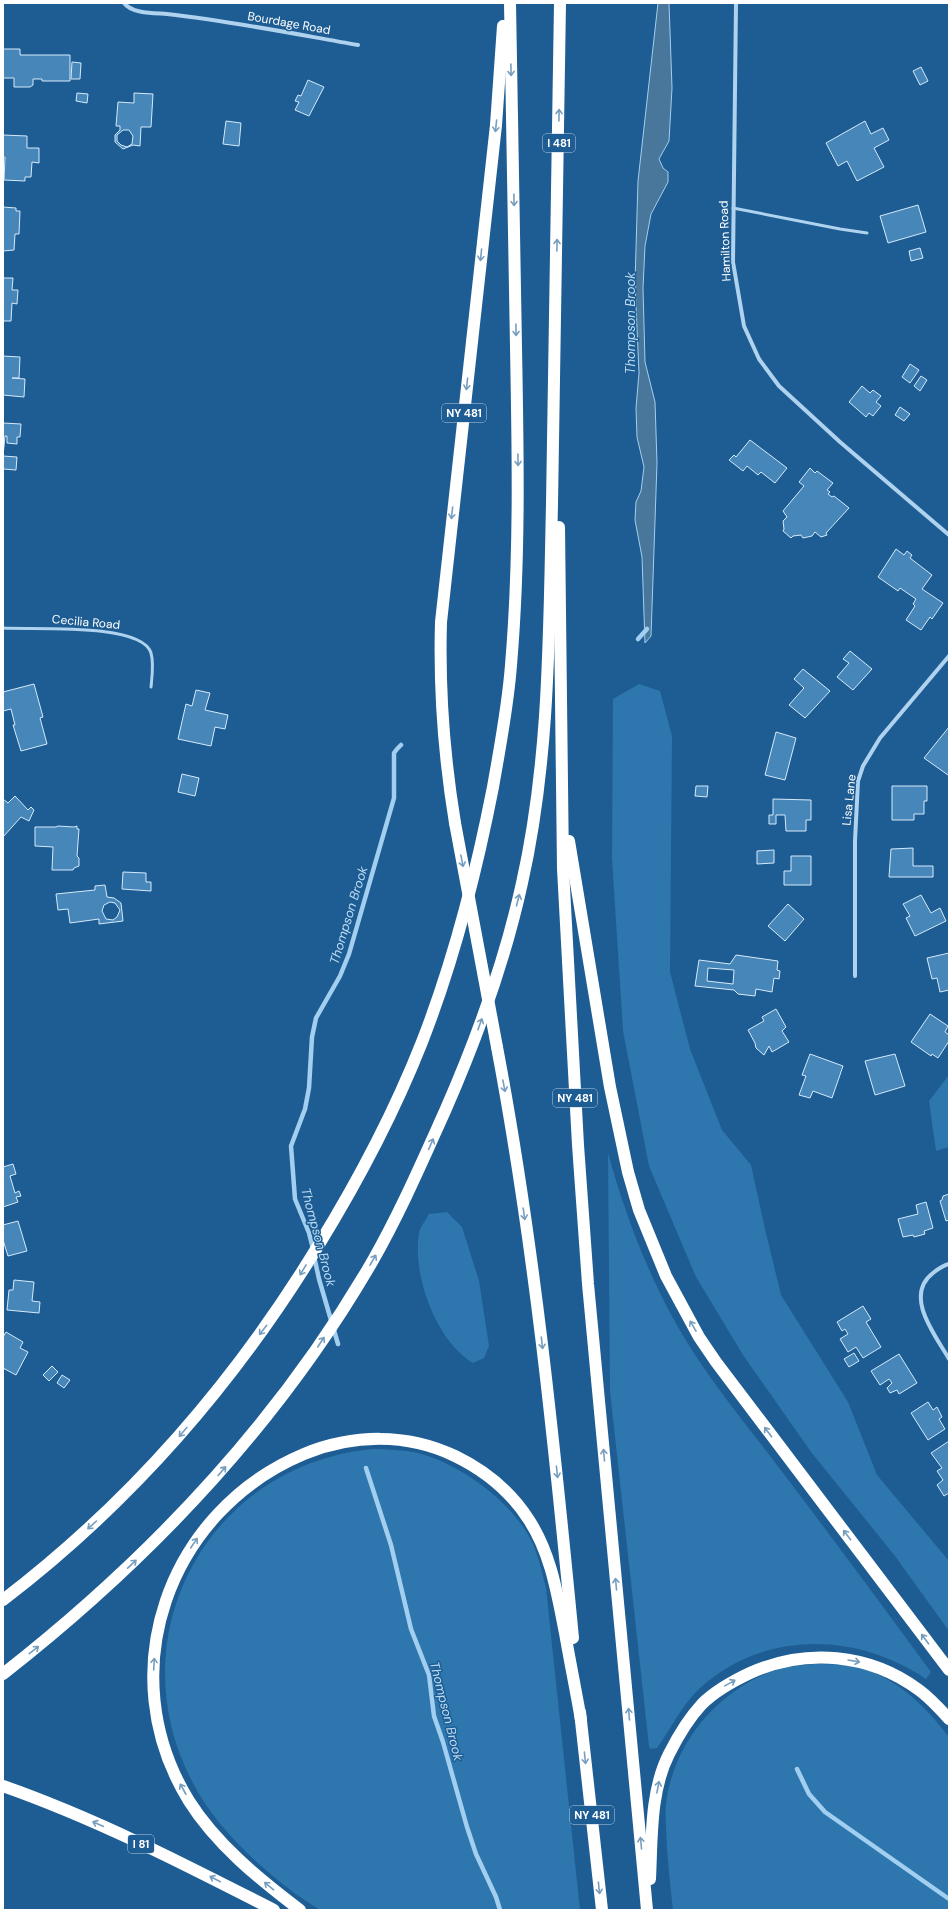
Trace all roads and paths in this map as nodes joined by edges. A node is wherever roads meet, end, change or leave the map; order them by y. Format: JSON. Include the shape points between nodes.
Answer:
{"nodes":[{"id":1,"x":124,"y":3,"type":"edge"},
{"id":2,"x":505,"y":3,"type":"edge"},
{"id":3,"x":510,"y":3,"type":"edge"},
{"id":4,"x":560,"y":3,"type":"edge"},
{"id":5,"x":736,"y":3,"type":"edge"},
{"id":6,"x":358,"y":45,"type":"dead end"},
{"id":7,"x":733,"y":208,"type":"junction"},
{"id":8,"x":867,"y":233,"type":"dead end"},
{"id":9,"x":557,"y":284,"type":"junction"},
{"id":10,"x":949,"y":536,"type":"edge"},
{"id":11,"x":3,"y":628,"type":"edge"},
{"id":12,"x":949,"y":656,"type":"edge"},
{"id":13,"x":151,"y":687,"type":"dead end"},
{"id":14,"x":561,"y":797,"type":"junction"},
{"id":15,"x":855,"y":976,"type":"dead end"},
{"id":16,"x":949,"y":1264,"type":"edge"},
{"id":17,"x":949,"y":1359,"type":"edge"},
{"id":18,"x":3,"y":1600,"type":"edge"},
{"id":19,"x":949,"y":1670,"type":"edge"},
{"id":20,"x":3,"y":1674,"type":"edge"},
{"id":21,"x":949,"y":1719,"type":"edge"},
{"id":22,"x":581,"y":1720,"type":"junction"},
{"id":23,"x":3,"y":1786,"type":"edge"},
{"id":24,"x":274,"y":1910,"type":"edge"},
{"id":25,"x":300,"y":1910,"type":"edge"},
{"id":26,"x":602,"y":1910,"type":"edge"},
{"id":27,"x":648,"y":1910,"type":"edge"}],
"edges":[{"from":1,"to":6,"type":"street","name":"Bourdage Road","via":[[127,7],[140,11],[210,18]]},
{"from":2,"to":22,"type":"highway","number":"NY 481","one_way":true,"bridge":true,"via":[[496,125],[441,622],[440,690],[455,823],[515,1153],[546,1372]]},
{"from":3,"to":18,"type":"highway","one_way":true,"via":[[518,542],[511,667],[505,716],[479,855],[467,904],[438,995],[402,1088],[346,1201],[286,1298],[211,1398],[152,1465],[83,1534]]},
{"from":9,"to":4,"type":"highway","number":"I 481","one_way":true},
{"from":5,"to":7,"type":"street","name":"Hamilton Road"},
{"from":7,"to":8,"type":"lane","via":[[840,230]]},
{"from":7,"to":10,"type":"street","name":"Hamilton Road","via":[[733,262],[738,300],[744,326],[759,359],[779,386]]},
{"from":9,"to":14,"type":"highway","number":"NY 481"},
{"from":20,"to":9,"type":"highway","one_way":true,"via":[[76,1616],[162,1535],[242,1447],[299,1374],[352,1294],[399,1211],[456,1085],[492,987],[523,881],[536,805],[548,668]]},
{"from":11,"to":13,"type":"lane","name":"Cecilia Road","via":[[67,628],[126,635],[144,643],[151,653]]},
{"from":12,"to":15,"type":"street","name":"Lisa Lane","via":[[880,738],[863,766],[858,781],[855,841]]},
{"from":19,"to":14,"type":"highway","one_way":true,"via":[[716,1362],[699,1337],[666,1276],[639,1210],[618,1131]]},
{"from":27,"to":14,"type":"highway","number":"NY 481","one_way":true,"via":[[582,1211]]},
{"from":16,"to":17,"type":"street","via":[[927,1278],[921,1288],[921,1306]]},
{"from":27,"to":21,"type":"highway","one_way":true,"via":[[654,1812],[668,1756],[684,1726],[702,1704],[721,1688],[763,1667],[784,1661],[834,1657],[861,1662],[888,1672],[919,1690]]},
{"from":25,"to":22,"type":"highway","one_way":true,"via":[[228,1848],[190,1802],[163,1743],[154,1688],[157,1636],[165,1602],[176,1574],[191,1548],[216,1515],[263,1475],[286,1462],[321,1448],[346,1442],[384,1438],[439,1448],[491,1478],[520,1506],[547,1555],[557,1591]]},
{"from":22,"to":26,"type":"highway","number":"NY 481","one_way":true},
{"from":24,"to":23,"type":"highway","number":"I 81","one_way":true,"via":[[96,1823]]}]}
